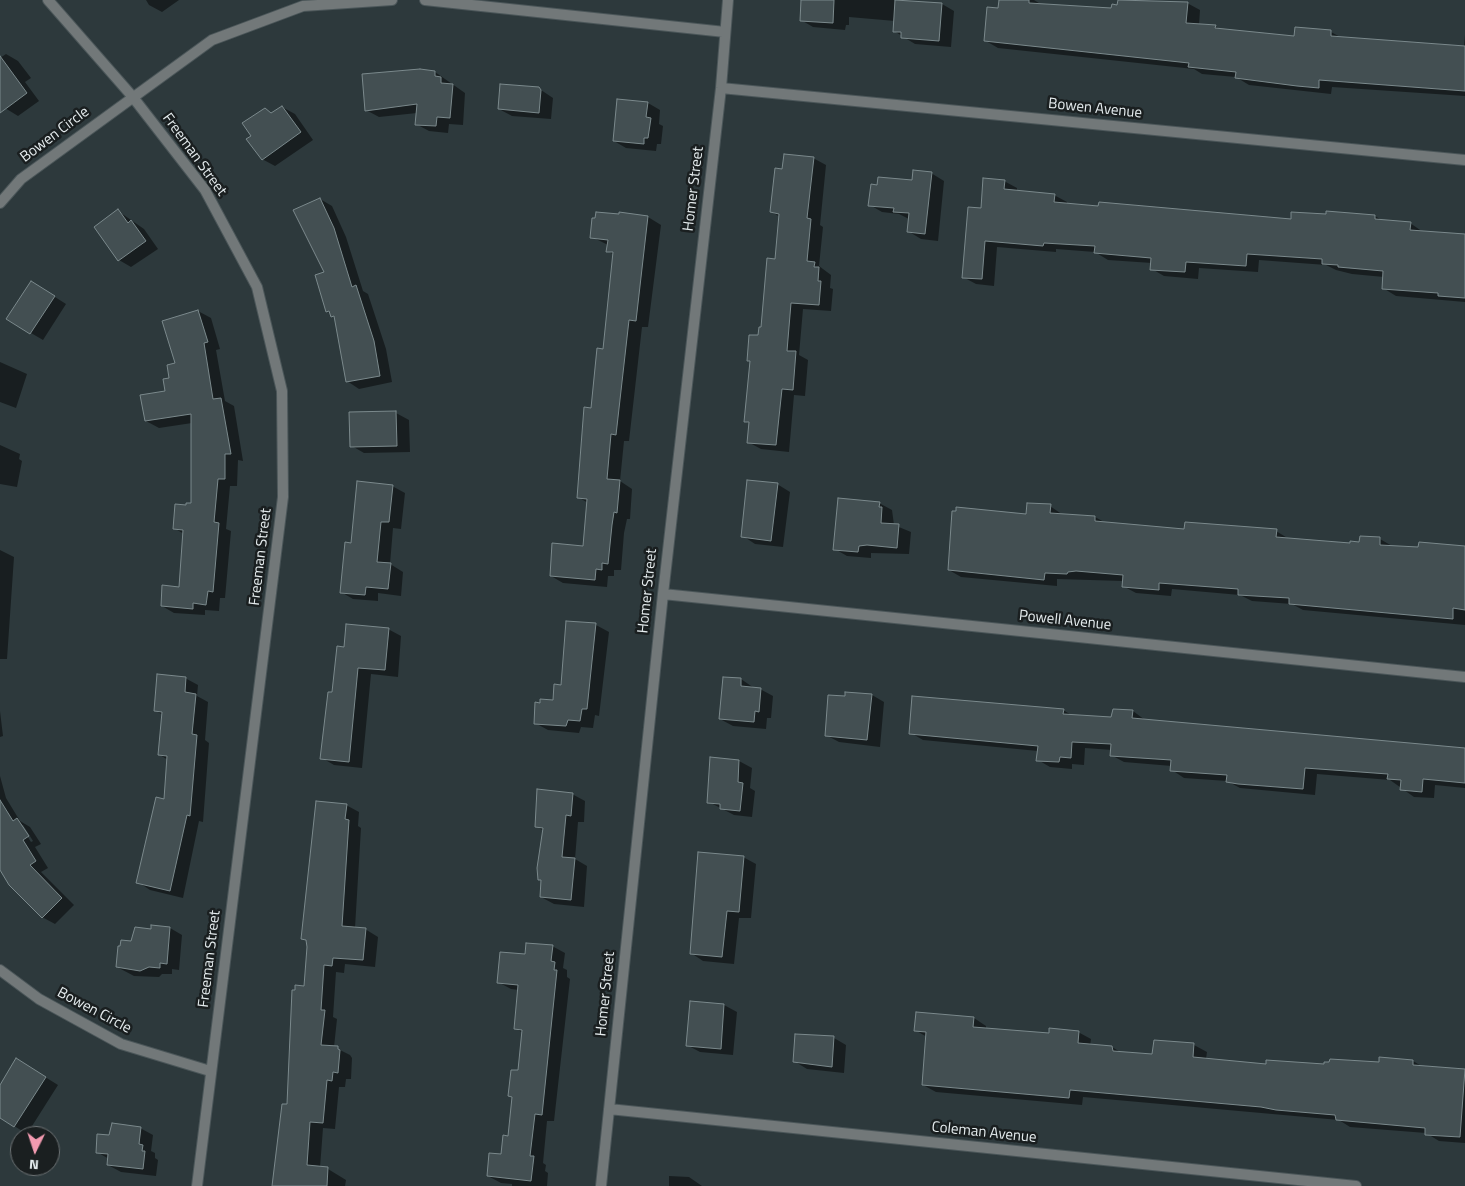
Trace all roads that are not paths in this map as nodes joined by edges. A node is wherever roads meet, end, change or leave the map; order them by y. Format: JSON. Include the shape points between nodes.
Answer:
{"nodes":[{"id":1,"x":48,"y":0,"type":"edge"},
{"id":2,"x":392,"y":0,"type":"edge"},
{"id":3,"x":425,"y":0,"type":"edge"},
{"id":4,"x":728,"y":0,"type":"edge"},
{"id":5,"x":725,"y":32,"type":"junction"},
{"id":6,"x":721,"y":88,"type":"junction"},
{"id":7,"x":132,"y":96,"type":"junction"},
{"id":8,"x":1465,"y":160,"type":"edge"},
{"id":9,"x":0,"y":203,"type":"edge"},
{"id":10,"x":663,"y":594,"type":"junction"},
{"id":11,"x":1465,"y":677,"type":"edge"},
{"id":12,"x":0,"y":970,"type":"edge"},
{"id":13,"x":210,"y":1071,"type":"junction"},
{"id":14,"x":609,"y":1109,"type":"junction"},
{"id":15,"x":198,"y":1186,"type":"edge"},
{"id":16,"x":601,"y":1186,"type":"edge"},
{"id":17,"x":1356,"y":1186,"type":"edge"}],
"edges":[{"from":1,"to":7,"type":"street","name":"Freeman Street"},
{"from":2,"to":7,"type":"street","via":[[303,6],[212,40]]},
{"from":3,"to":5,"type":"street"},
{"from":4,"to":5,"type":"street","name":"Homer Street"},
{"from":5,"to":6,"type":"street","name":"Homer Street"},
{"from":6,"to":8,"type":"street","name":"Bowen Avenue"},
{"from":6,"to":10,"type":"street","name":"Homer Street"},
{"from":7,"to":9,"type":"street","name":"Bowen Circle","via":[[21,179]]},
{"from":7,"to":13,"type":"street","name":"Freeman Street","via":[[205,190],[257,287],[282,391],[284,497]]},
{"from":10,"to":11,"type":"street","name":"Powell Avenue"},
{"from":10,"to":14,"type":"street","name":"Homer Street"},
{"from":12,"to":13,"type":"street","name":"Bowen Circle","via":[[39,999],[121,1044]]},
{"from":13,"to":15,"type":"street","name":"Freeman Street"},
{"from":14,"to":16,"type":"street","name":"Homer Street"},
{"from":14,"to":17,"type":"street","name":"Coleman Avenue"}]}
